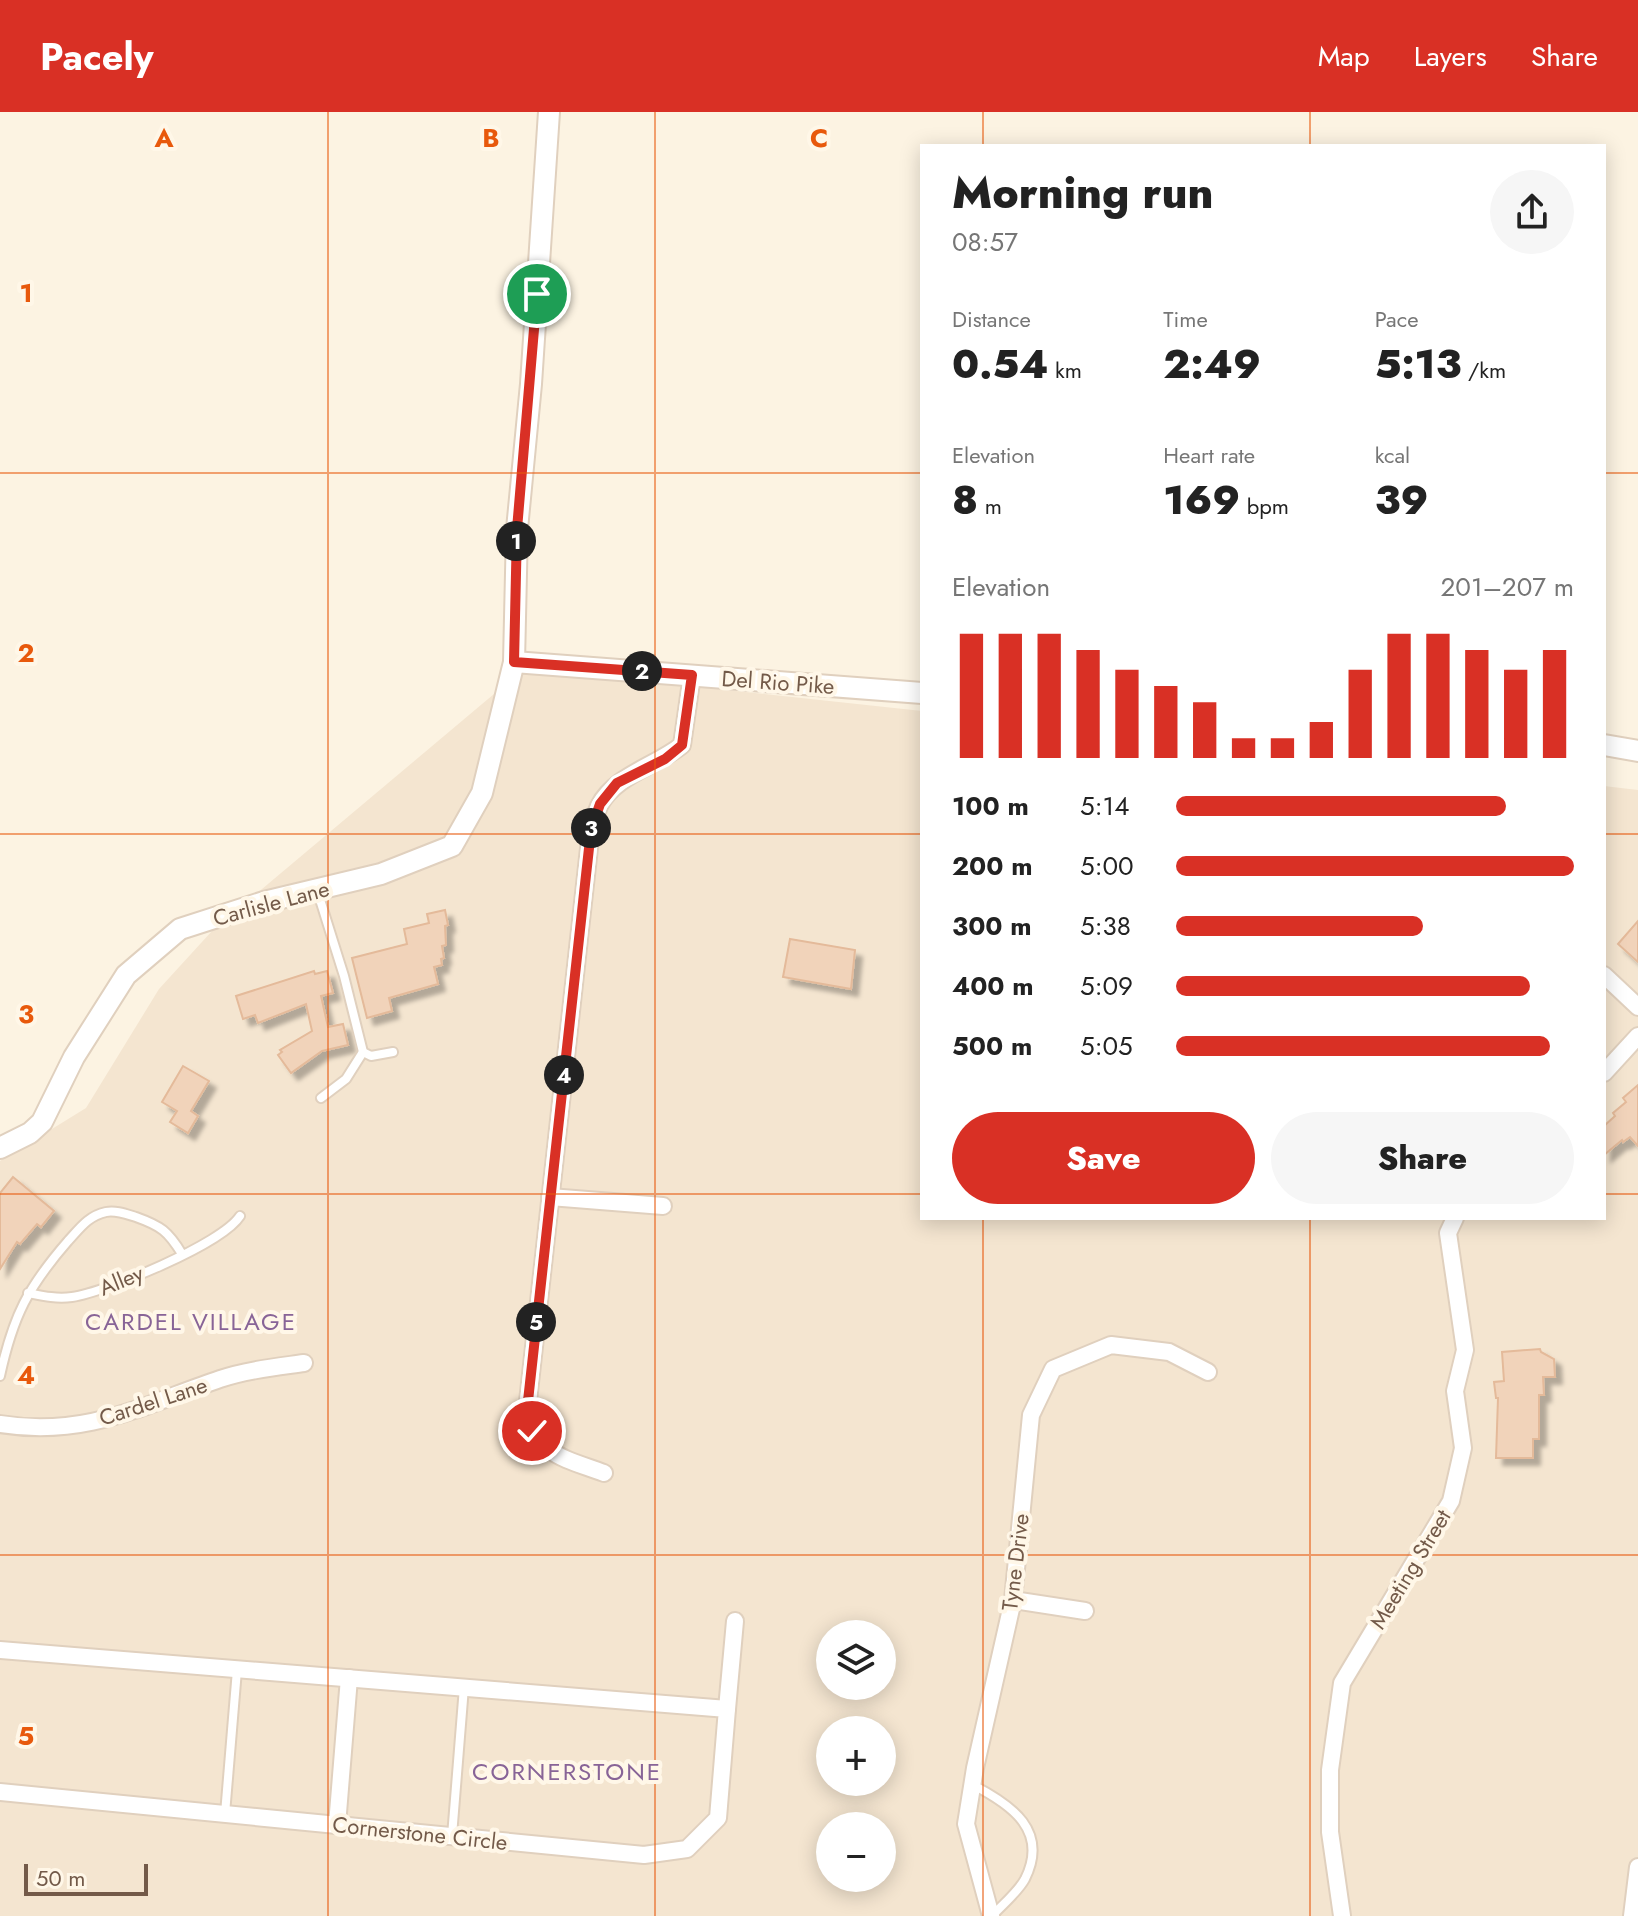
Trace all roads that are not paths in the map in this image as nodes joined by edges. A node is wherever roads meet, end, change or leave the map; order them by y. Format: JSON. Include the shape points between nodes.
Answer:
{"nodes":[{"id":1,"x":549,"y":112,"type":"edge"},
{"id":2,"x":514,"y":662,"type":"junction"},
{"id":3,"x":692,"y":675,"type":"junction"},
{"id":4,"x":920,"y":693,"type":"edge"},
{"id":5,"x":1606,"y":745,"type":"edge"},
{"id":6,"x":1638,"y":751,"type":"edge"},
{"id":7,"x":317,"y":889,"type":"junction"},
{"id":8,"x":1606,"y":977,"type":"edge"},
{"id":9,"x":1638,"y":1007,"type":"edge"},
{"id":10,"x":1638,"y":1036,"type":"edge"},
{"id":11,"x":363,"y":1052,"type":"junction"},
{"id":12,"x":393,"y":1052,"type":"dead end"},
{"id":13,"x":1606,"y":1071,"type":"edge"},
{"id":14,"x":321,"y":1098,"type":"dead end"},
{"id":15,"x":0,"y":1148,"type":"edge"},
{"id":16,"x":550,"y":1197,"type":"junction"},
{"id":17,"x":663,"y":1206,"type":"dead end"},
{"id":18,"x":240,"y":1216,"type":"dead end"},
{"id":19,"x":1454,"y":1220,"type":"edge"},
{"id":20,"x":182,"y":1254,"type":"junction"},
{"id":21,"x":28,"y":1293,"type":"junction"},
{"id":22,"x":304,"y":1363,"type":"dead end"},
{"id":23,"x":1208,"y":1372,"type":"dead end"},
{"id":24,"x":0,"y":1376,"type":"edge"},
{"id":25,"x":0,"y":1424,"type":"edge"},
{"id":26,"x":604,"y":1473,"type":"dead end"},
{"id":27,"x":1013,"y":1600,"type":"junction"},
{"id":28,"x":1085,"y":1611,"type":"dead end"},
{"id":29,"x":735,"y":1621,"type":"dead end"},
{"id":30,"x":0,"y":1650,"type":"edge"},
{"id":31,"x":237,"y":1669,"type":"junction"},
{"id":32,"x":349,"y":1678,"type":"junction"},
{"id":33,"x":464,"y":1687,"type":"junction"},
{"id":34,"x":727,"y":1709,"type":"junction"},
{"id":35,"x":972,"y":1784,"type":"junction"},
{"id":36,"x":0,"y":1792,"type":"edge"},
{"id":37,"x":225,"y":1814,"type":"junction"},
{"id":38,"x":337,"y":1825,"type":"junction"},
{"id":39,"x":452,"y":1836,"type":"junction"},
{"id":40,"x":1638,"y":1867,"type":"edge"},
{"id":41,"x":992,"y":1916,"type":"edge"},
{"id":42,"x":1342,"y":1916,"type":"edge"},
{"id":43,"x":1632,"y":1916,"type":"edge"}],
"edges":[{"from":1,"to":2,"type":"street","via":[[517,529]]},
{"from":2,"to":3,"type":"street","name":"Del Rio Pike"},
{"from":2,"to":7,"type":"street","name":"Carlisle Lane","via":[[482,793],[452,846],[381,874]]},
{"from":3,"to":4,"type":"street","name":"Del Rio Pike"},
{"from":3,"to":16,"type":"street","via":[[682,745],[617,783],[600,804],[591,830]]},
{"from":5,"to":6,"type":"street"},
{"from":7,"to":11,"type":"lane"},
{"from":7,"to":15,"type":"street","name":"Carlisle Lane","via":[[180,929],[126,975],[74,1057],[42,1122]]},
{"from":8,"to":9,"type":"street"},
{"from":10,"to":13,"type":"street"},
{"from":11,"to":12,"type":"lane"},
{"from":11,"to":14,"type":"lane","via":[[346,1079]]},
{"from":16,"to":17,"type":"street"},
{"from":16,"to":26,"type":"street","via":[[527,1410],[532,1431],[552,1453]]},
{"from":18,"to":20,"type":"lane","name":"Alley","via":[[222,1233]]},
{"from":19,"to":42,"type":"street","name":"Meeting Street","via":[[1448,1233],[1465,1350],[1455,1391],[1463,1448],[1451,1501],[1342,1683],[1330,1770],[1330,1832]]},
{"from":20,"to":21,"type":"lane","name":"Alley","via":[[94,1292],[51,1298]]},
{"from":20,"to":21,"type":"lane","via":[[162,1227],[120,1212],[104,1212],[87,1219]]},
{"from":21,"to":24,"type":"lane","via":[[13,1324]]},
{"from":22,"to":25,"type":"street","name":"Cardel Lane","via":[[221,1378],[111,1419],[37,1427]]},
{"from":23,"to":27,"type":"street","name":"Tyne Drive","via":[[1169,1352],[1111,1345],[1053,1369],[1031,1415]]},
{"from":27,"to":28,"type":"street"},
{"from":27,"to":35,"type":"street","name":"Tyne Drive"},
{"from":29,"to":34,"type":"street","name":"Cornerstone Circle"},
{"from":30,"to":31,"type":"street"},
{"from":31,"to":32,"type":"street"},
{"from":31,"to":37,"type":"lane"},
{"from":32,"to":33,"type":"street"},
{"from":32,"to":38,"type":"street"},
{"from":33,"to":34,"type":"street"},
{"from":33,"to":39,"type":"lane"},
{"from":34,"to":39,"type":"street","name":"Cornerstone Circle","via":[[718,1818],[687,1849],[644,1855]]},
{"from":35,"to":41,"type":"street","name":"Tyne Drive","via":[[966,1824]]},
{"from":35,"to":41,"type":"lane","via":[[1004,1801],[1023,1820],[1034,1851],[1024,1881]]},
{"from":36,"to":37,"type":"street","name":"Cornerstone Circle"},
{"from":37,"to":38,"type":"street","name":"Cornerstone Circle"},
{"from":38,"to":39,"type":"street","name":"Cornerstone Circle"},
{"from":40,"to":43,"type":"street"}]}
